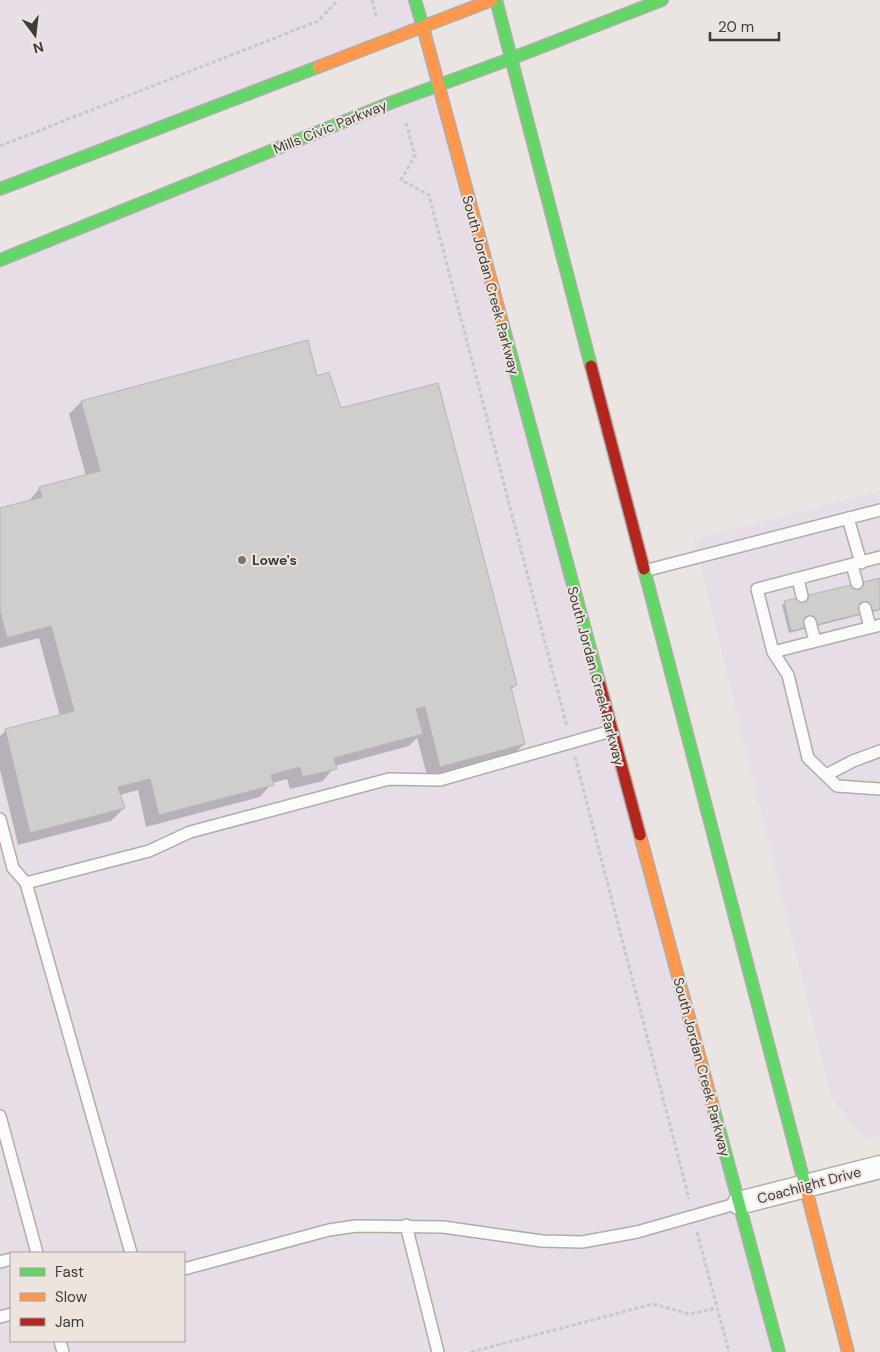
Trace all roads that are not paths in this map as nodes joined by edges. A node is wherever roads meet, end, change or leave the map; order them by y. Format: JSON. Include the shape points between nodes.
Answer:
{"nodes":[{"id":1,"x":416,"y":0,"type":"edge"},
{"id":2,"x":492,"y":0,"type":"edge"},
{"id":3,"x":496,"y":0,"type":"edge"},
{"id":4,"x":662,"y":0,"type":"edge"},
{"id":5,"x":422,"y":27,"type":"junction"},
{"id":6,"x":510,"y":58,"type":"junction"},
{"id":7,"x":437,"y":84,"type":"junction"},
{"id":8,"x":0,"y":189,"type":"edge"},
{"id":9,"x":0,"y":260,"type":"edge"},
{"id":10,"x":880,"y":510,"type":"edge"},
{"id":11,"x":848,"y":518,"type":"junction"},
{"id":12,"x":880,"y":557,"type":"edge"},
{"id":13,"x":856,"y":564,"type":"junction"},
{"id":14,"x":644,"y":571,"type":"junction"},
{"id":15,"x":798,"y":579,"type":"junction"},
{"id":16,"x":857,"y":582,"type":"dead end"},
{"id":17,"x":802,"y":596,"type":"dead end"},
{"id":18,"x":865,"y":608,"type":"dead end"},
{"id":19,"x":810,"y":622,"type":"dead end"},
{"id":20,"x":875,"y":626,"type":"edge"},
{"id":21,"x":816,"y":641,"type":"junction"},
{"id":22,"x":773,"y":652,"type":"junction"},
{"id":23,"x":611,"y":731,"type":"junction"},
{"id":24,"x":880,"y":751,"type":"edge"},
{"id":25,"x":826,"y":775,"type":"junction"},
{"id":26,"x":880,"y":789,"type":"edge"},
{"id":27,"x":0,"y":819,"type":"edge"},
{"id":28,"x":26,"y":883,"type":"junction"},
{"id":29,"x":0,"y":1116,"type":"edge"},
{"id":30,"x":6,"y":1159,"type":"edge"},
{"id":31,"x":880,"y":1167,"type":"edge"},
{"id":32,"x":806,"y":1187,"type":"junction"},
{"id":33,"x":738,"y":1203,"type":"junction"},
{"id":34,"x":406,"y":1225,"type":"junction"},
{"id":35,"x":35,"y":1252,"type":"edge"},
{"id":36,"x":131,"y":1252,"type":"edge"},
{"id":37,"x":185,"y":1269,"type":"edge"},
{"id":38,"x":438,"y":1352,"type":"edge"},
{"id":39,"x":779,"y":1352,"type":"edge"},
{"id":40,"x":848,"y":1352,"type":"edge"}],
"edges":[{"from":1,"to":5,"type":"main road","name":"South Jordan Creek Parkway"},
{"from":2,"to":5,"type":"main road"},
{"from":3,"to":6,"type":"main road"},
{"from":4,"to":6,"type":"main road","name":"Mills Civic Parkway"},
{"from":5,"to":7,"type":"main road","name":"South Jordan Creek Parkway"},
{"from":5,"to":8,"type":"main road"},
{"from":6,"to":7,"type":"main road","name":"Mills Civic Parkway"},
{"from":6,"to":14,"type":"main road"},
{"from":7,"to":9,"type":"main road","name":"Mills Civic Parkway"},
{"from":7,"to":23,"type":"main road","name":"South Jordan Creek Parkway"},
{"from":10,"to":11,"type":"lane"},
{"from":11,"to":13,"type":"lane"},
{"from":11,"to":14,"type":"lane"},
{"from":12,"to":13,"type":"lane"},
{"from":13,"to":15,"type":"lane"},
{"from":13,"to":16,"type":"lane"},
{"from":14,"to":32,"type":"main road"},
{"from":15,"to":17,"type":"lane"},
{"from":15,"to":22,"type":"lane","via":[[757,589]]},
{"from":18,"to":20,"type":"lane"},
{"from":19,"to":21,"type":"lane"},
{"from":20,"to":21,"type":"lane"},
{"from":21,"to":22,"type":"lane"},
{"from":22,"to":25,"type":"lane","via":[[788,675],[808,758]]},
{"from":23,"to":28,"type":"lane","via":[[440,780],[382,781],[190,832],[150,851]]},
{"from":23,"to":33,"type":"main road","name":"South Jordan Creek Parkway"},
{"from":24,"to":25,"type":"lane"},
{"from":25,"to":26,"type":"lane","via":[[837,786]]},
{"from":27,"to":28,"type":"lane","via":[[13,868]]},
{"from":28,"to":36,"type":"lane"},
{"from":29,"to":30,"type":"lane"},
{"from":30,"to":35,"type":"lane"},
{"from":31,"to":32,"type":"street","name":"Coachlight Drive"},
{"from":32,"to":33,"type":"street","name":"Coachlight Drive"},
{"from":32,"to":40,"type":"main road"},
{"from":33,"to":34,"type":"lane","via":[[637,1232],[582,1242],[542,1241]]},
{"from":33,"to":39,"type":"main road","name":"South Jordan Creek Parkway"},
{"from":34,"to":37,"type":"lane","via":[[329,1230]]},
{"from":34,"to":38,"type":"lane"}]}
